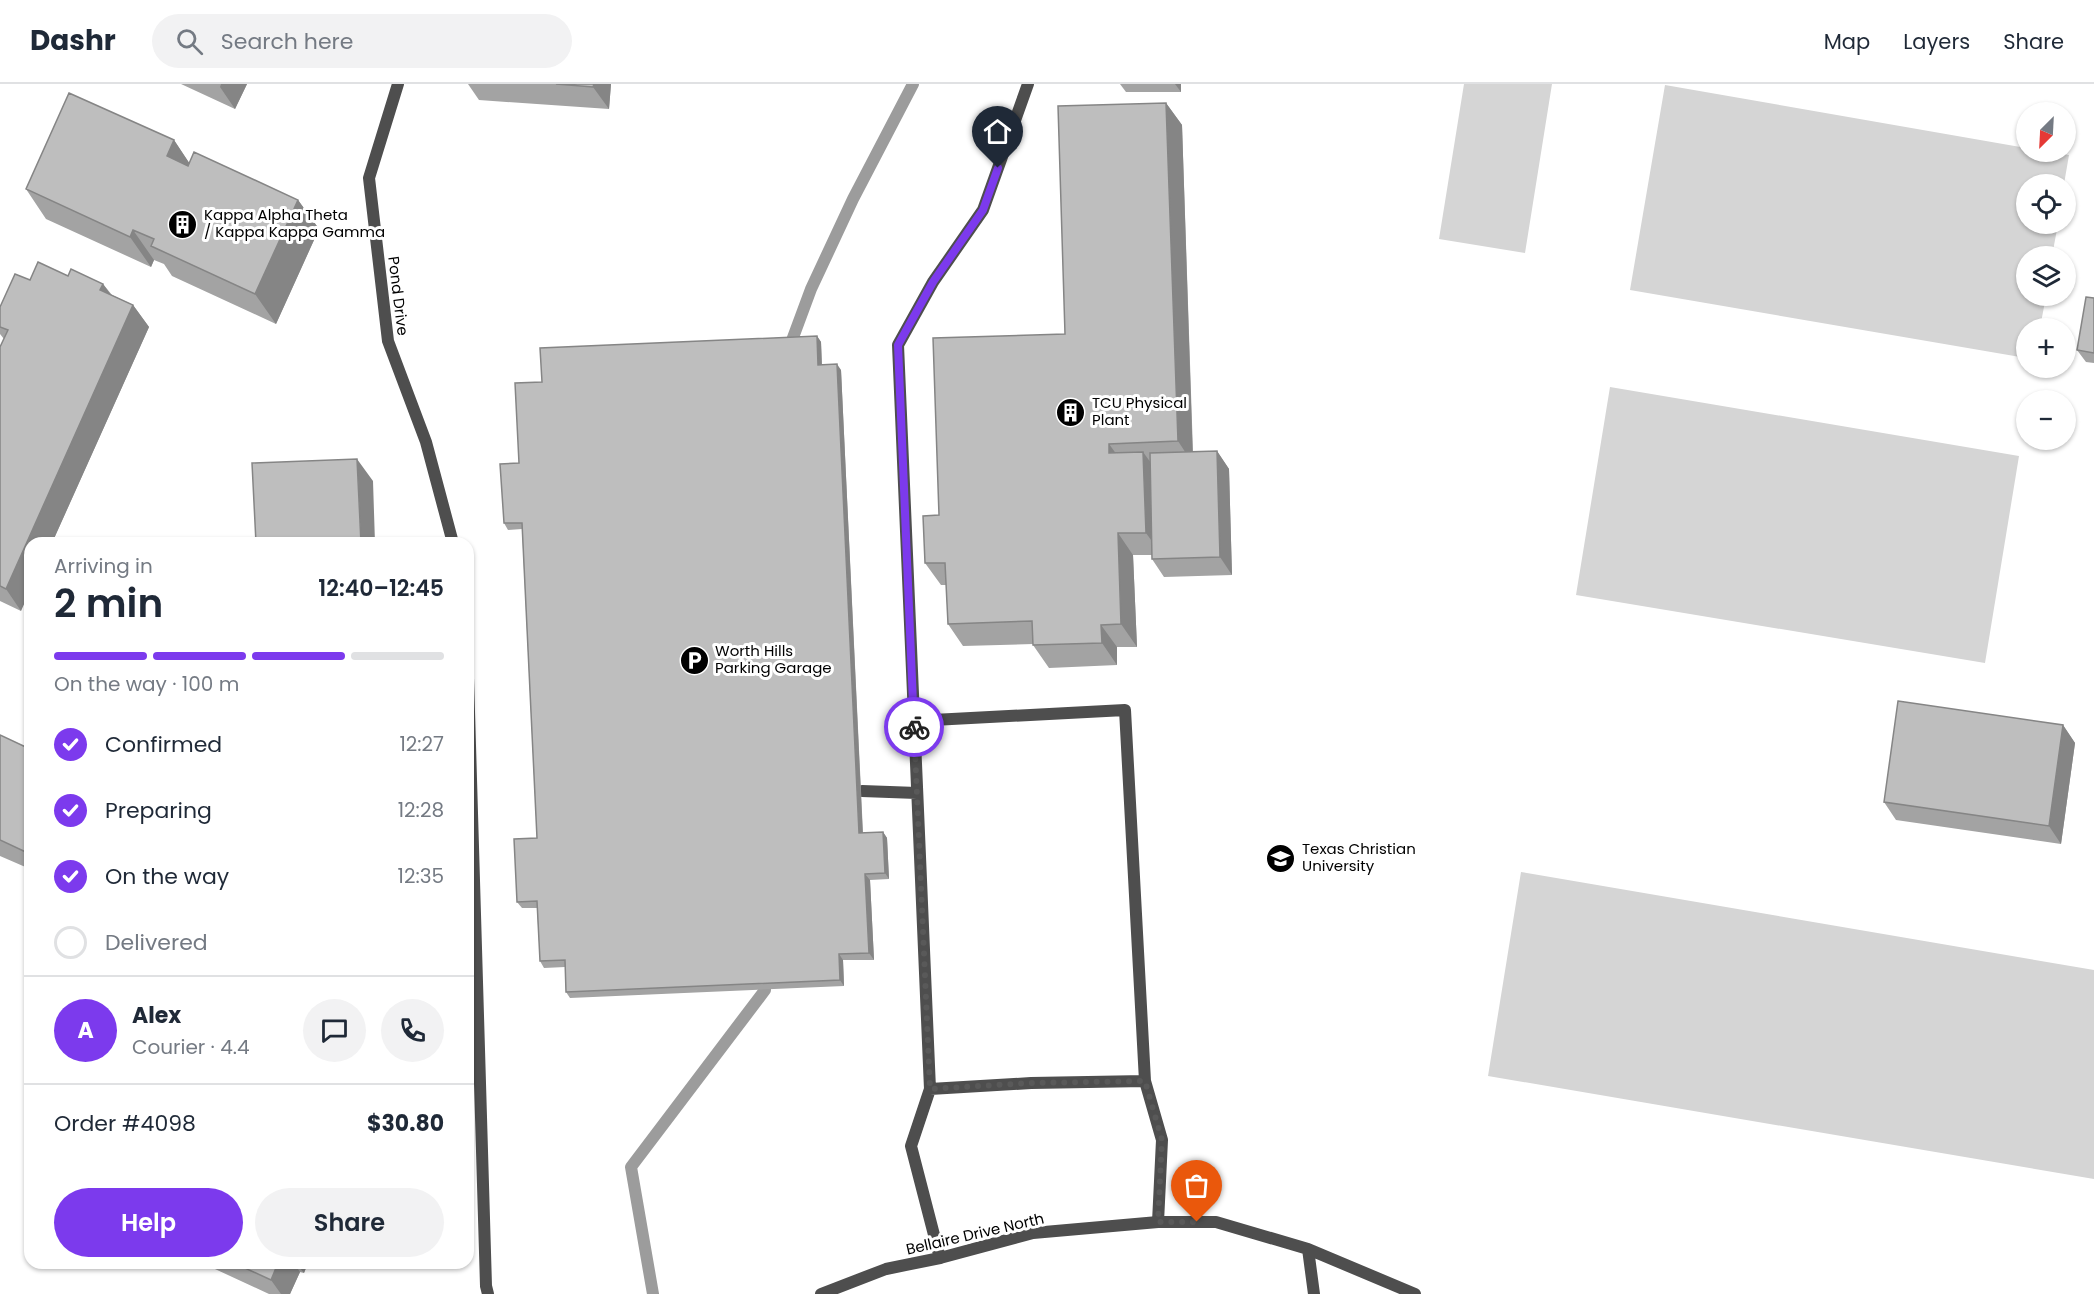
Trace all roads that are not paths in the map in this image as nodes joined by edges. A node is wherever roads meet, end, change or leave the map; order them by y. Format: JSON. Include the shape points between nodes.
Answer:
{"nodes":[{"id":1,"x":398,"y":84,"type":"edge"},
{"id":2,"x":1028,"y":84,"type":"edge"},
{"id":3,"x":451,"y":537,"type":"edge"},
{"id":4,"x":914,"y":722,"type":"junction"},
{"id":5,"x":862,"y":791,"type":"dead end"},
{"id":6,"x":917,"y":794,"type":"junction"},
{"id":7,"x":474,"y":881,"type":"edge"},
{"id":8,"x":1145,"y":1081,"type":"junction"},
{"id":9,"x":930,"y":1089,"type":"junction"},
{"id":10,"x":1158,"y":1222,"type":"junction"},
{"id":11,"x":1308,"y":1249,"type":"junction"},
{"id":12,"x":940,"y":1258,"type":"junction"},
{"id":13,"x":488,"y":1294,"type":"edge"},
{"id":14,"x":821,"y":1294,"type":"edge"},
{"id":15,"x":1314,"y":1294,"type":"edge"},
{"id":16,"x":1415,"y":1294,"type":"edge"}],
"edges":[{"from":1,"to":3,"type":"street","name":"Pond Drive","via":[[369,178],[388,341],[426,442]]},
{"from":2,"to":4,"type":"street","via":[[983,210],[933,282],[898,345]]},
{"from":4,"to":6,"type":"street"},
{"from":4,"to":8,"type":"street","via":[[1125,710]]},
{"from":5,"to":6,"type":"street"},
{"from":6,"to":9,"type":"street"},
{"from":7,"to":13,"type":"street"},
{"from":8,"to":9,"type":"street"},
{"from":8,"to":10,"type":"street","via":[[1162,1140]]},
{"from":9,"to":12,"type":"street","via":[[911,1146]]},
{"from":10,"to":11,"type":"street","name":"Bellaire Drive North","via":[[1216,1222]]},
{"from":10,"to":12,"type":"street","name":"Bellaire Drive North","via":[[1033,1233]]},
{"from":11,"to":15,"type":"street"},
{"from":11,"to":16,"type":"street","name":"Bellaire Drive North"},
{"from":12,"to":14,"type":"street","name":"Bellaire Drive North","via":[[886,1269]]}]}
